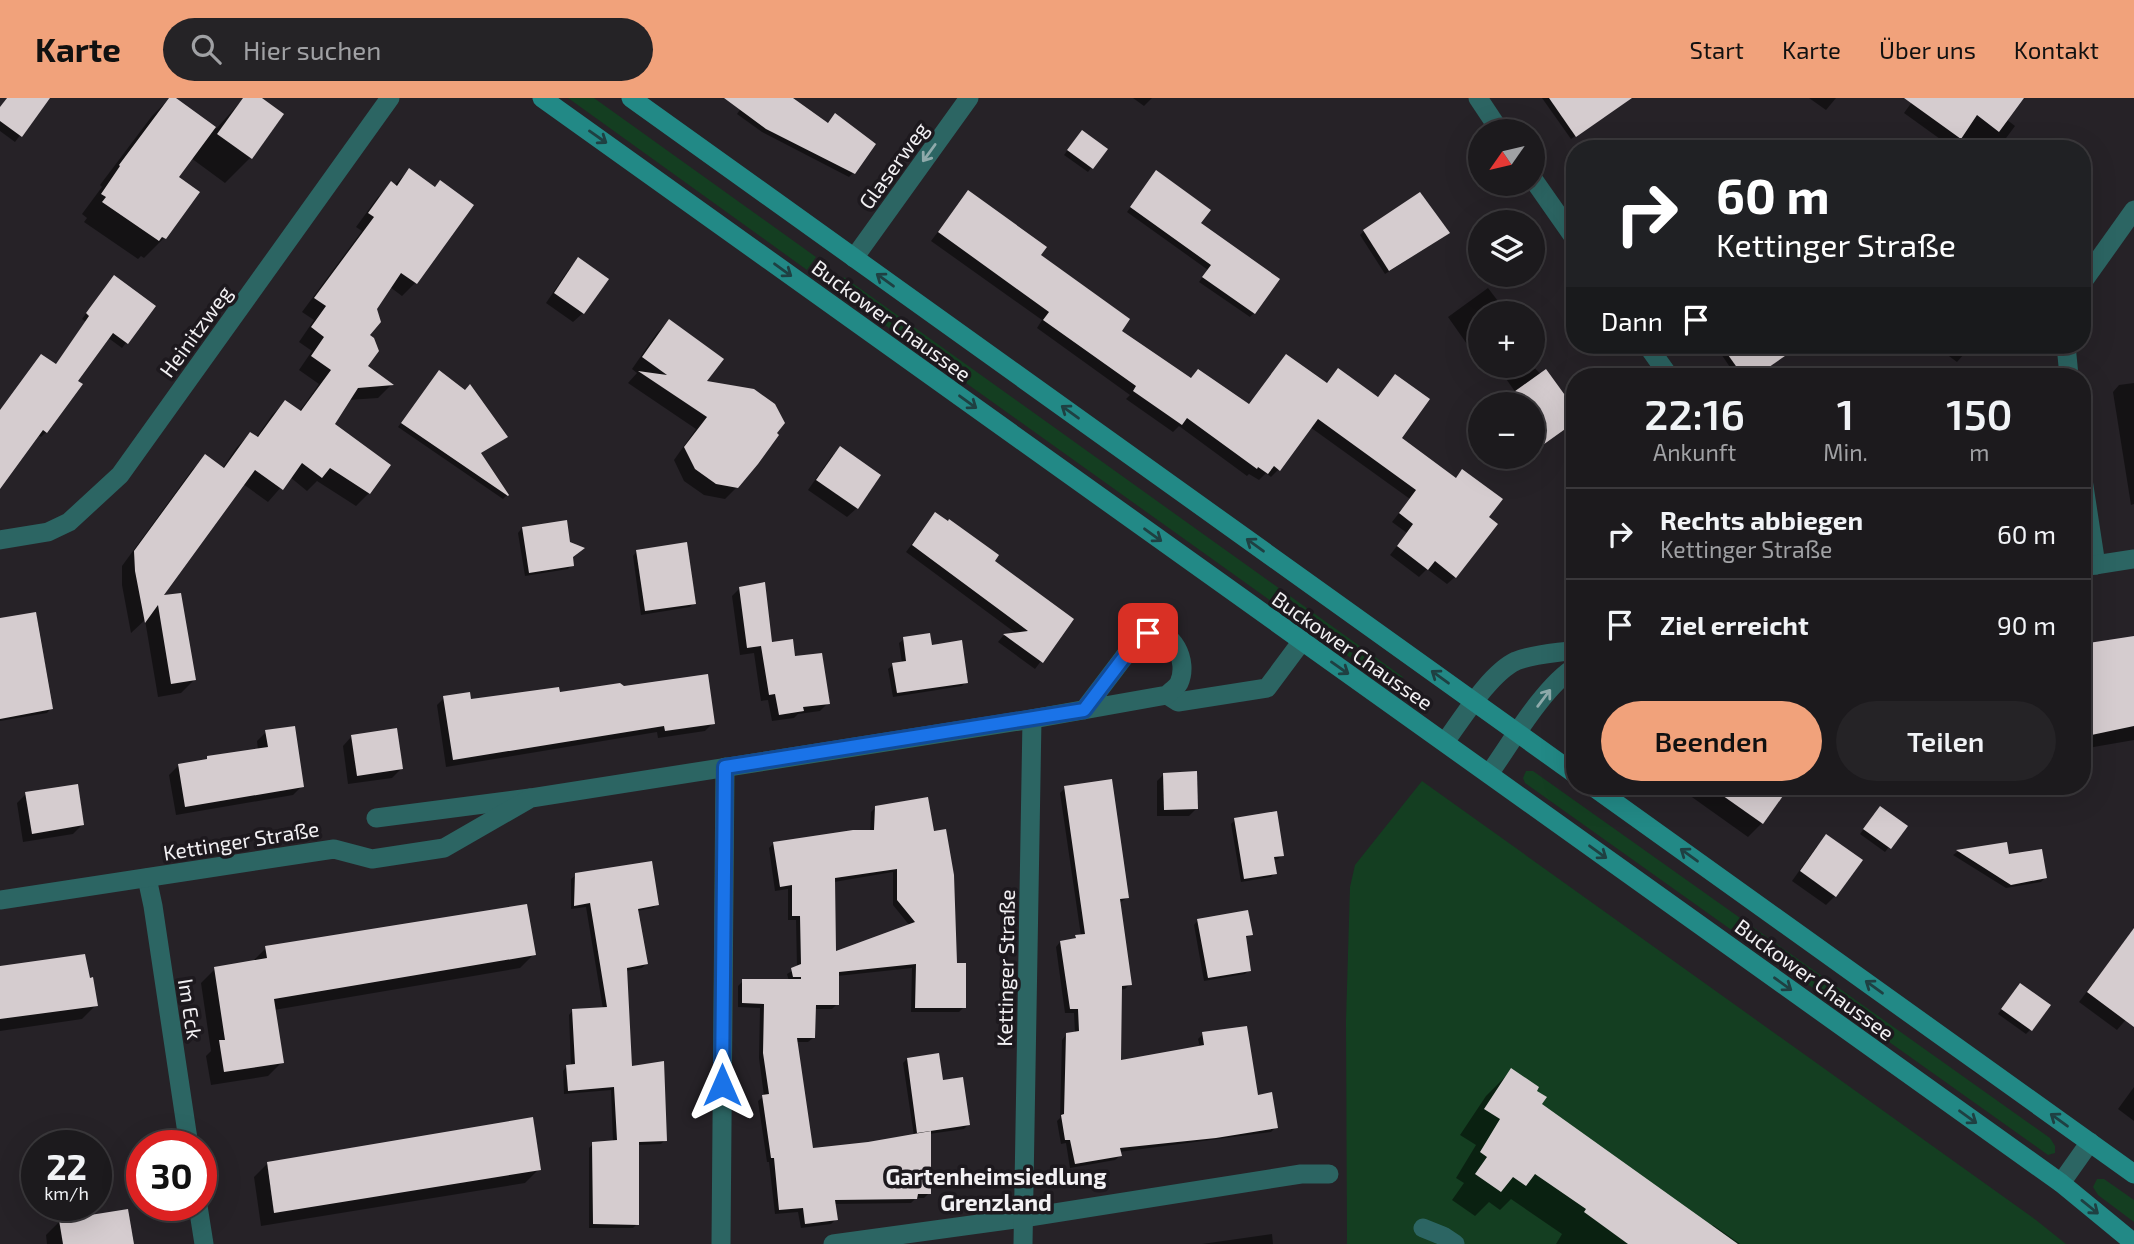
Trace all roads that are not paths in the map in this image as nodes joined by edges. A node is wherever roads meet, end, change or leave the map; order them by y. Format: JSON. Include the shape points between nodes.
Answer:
{"nodes":[{"id":1,"x":390,"y":98,"type":"edge"},
{"id":2,"x":542,"y":98,"type":"edge"},
{"id":3,"x":631,"y":98,"type":"edge"},
{"id":4,"x":969,"y":98,"type":"edge"},
{"id":5,"x":1478,"y":98,"type":"edge"},
{"id":6,"x":1492,"y":119,"type":"edge"},
{"id":7,"x":1545,"y":196,"type":"edge"},
{"id":8,"x":2134,"y":210,"type":"edge"},
{"id":9,"x":1566,"y":226,"type":"edge"},
{"id":10,"x":854,"y":258,"type":"junction"},
{"id":11,"x":2091,"y":270,"type":"edge"},
{"id":12,"x":0,"y":540,"type":"edge"},
{"id":13,"x":2134,"y":559,"type":"edge"},
{"id":14,"x":2091,"y":566,"type":"edge"},
{"id":15,"x":1301,"y":641,"type":"junction"},
{"id":16,"x":1566,"y":652,"type":"edge"},
{"id":17,"x":1566,"y":673,"type":"edge"},
{"id":18,"x":1167,"y":695,"type":"junction"},
{"id":19,"x":1474,"y":702,"type":"junction"},
{"id":20,"x":1084,"y":710,"type":"junction"},
{"id":21,"x":1032,"y":719,"type":"junction"},
{"id":22,"x":1518,"y":733,"type":"junction"},
{"id":23,"x":1445,"y":742,"type":"junction"},
{"id":24,"x":725,"y":767,"type":"junction"},
{"id":25,"x":1566,"y":768,"type":"edge"},
{"id":26,"x":1489,"y":774,"type":"junction"},
{"id":27,"x":1605,"y":795,"type":"edge"},
{"id":28,"x":531,"y":798,"type":"junction"},
{"id":29,"x":376,"y":818,"type":"dead end"},
{"id":30,"x":146,"y":878,"type":"junction"},
{"id":31,"x":0,"y":900,"type":"edge"},
{"id":32,"x":188,"y":1130,"type":"edge"},
{"id":33,"x":2090,"y":1142,"type":"junction"},
{"id":34,"x":1329,"y":1174,"type":"dead end"},
{"id":35,"x":2134,"y":1174,"type":"edge"},
{"id":36,"x":2061,"y":1183,"type":"junction"},
{"id":37,"x":1023,"y":1218,"type":"junction"},
{"id":38,"x":200,"y":1221,"type":"edge"},
{"id":39,"x":1423,"y":1227,"type":"dead end"},
{"id":40,"x":2134,"y":1243,"type":"edge"},
{"id":41,"x":204,"y":1244,"type":"edge"},
{"id":42,"x":721,"y":1244,"type":"edge"},
{"id":43,"x":833,"y":1244,"type":"edge"},
{"id":44,"x":1023,"y":1244,"type":"edge"},
{"id":45,"x":1455,"y":1244,"type":"edge"}],
"edges":[{"from":1,"to":12,"type":"street","name":"Heinitzweg","via":[[120,475],[69,522],[48,532]]},
{"from":2,"to":15,"type":"main road","name":"Buckower Chaussee","one_way":true},
{"from":3,"to":10,"type":"main road","name":"Buckower Chaussee"},
{"from":4,"to":10,"type":"street","name":"Glaserweg","one_way":true},
{"from":5,"to":6,"type":"street"},
{"from":7,"to":9,"type":"street"},
{"from":8,"to":11,"type":"street"},
{"from":19,"to":10,"type":"main road","name":"Buckower Chaussee","one_way":true},
{"from":13,"to":14,"type":"street"},
{"from":15,"to":18,"type":"street","name":"Kettinger Straße","via":[[1267,688],[1178,702]]},
{"from":15,"to":23,"type":"main road","name":"Buckower Chaussee","one_way":true},
{"from":16,"to":19,"type":"street","via":[[1518,660],[1503,669]]},
{"from":22,"to":17,"type":"street","one_way":true},
{"from":18,"to":20,"type":"street","name":"Kettinger Straße"},
{"from":18,"to":20,"type":"street","via":[[1178,684],[1182,658],[1175,643],[1148,633],[1137,640]]},
{"from":19,"to":22,"type":"main road","name":"Buckower Chaussee"},
{"from":19,"to":23,"type":"street"},
{"from":20,"to":21,"type":"street","name":"Kettinger Straße"},
{"from":21,"to":24,"type":"street","name":"Kettinger Straße"},
{"from":21,"to":37,"type":"street","name":"Kettinger Straße"},
{"from":22,"to":25,"type":"main road","name":"Buckower Chaussee"},
{"from":22,"to":26,"type":"street"},
{"from":23,"to":26,"type":"main road","name":"Buckower Chaussee"},
{"from":24,"to":28,"type":"street","name":"Kettinger Straße"},
{"from":24,"to":42,"type":"street"},
{"from":26,"to":36,"type":"main road","name":"Buckower Chaussee","one_way":true},
{"from":33,"to":27,"type":"main road","name":"Buckower Chaussee","one_way":true},
{"from":28,"to":29,"type":"street"},
{"from":28,"to":30,"type":"street","name":"Kettinger Straße","via":[[444,848],[372,859],[334,849]]},
{"from":30,"to":31,"type":"street","name":"Kettinger Straße"},
{"from":30,"to":32,"type":"street","name":"Im Eck"},
{"from":33,"to":35,"type":"main road","name":"Buckower Chaussee"},
{"from":33,"to":36,"type":"street"},
{"from":34,"to":37,"type":"street","via":[[1301,1174]]},
{"from":36,"to":40,"type":"main road","name":"Buckower Chaussee","one_way":true},
{"from":37,"to":43,"type":"street"},
{"from":37,"to":44,"type":"street","name":"Kettinger Straße"},
{"from":38,"to":41,"type":"street"},
{"from":39,"to":45,"type":"street"}]}
